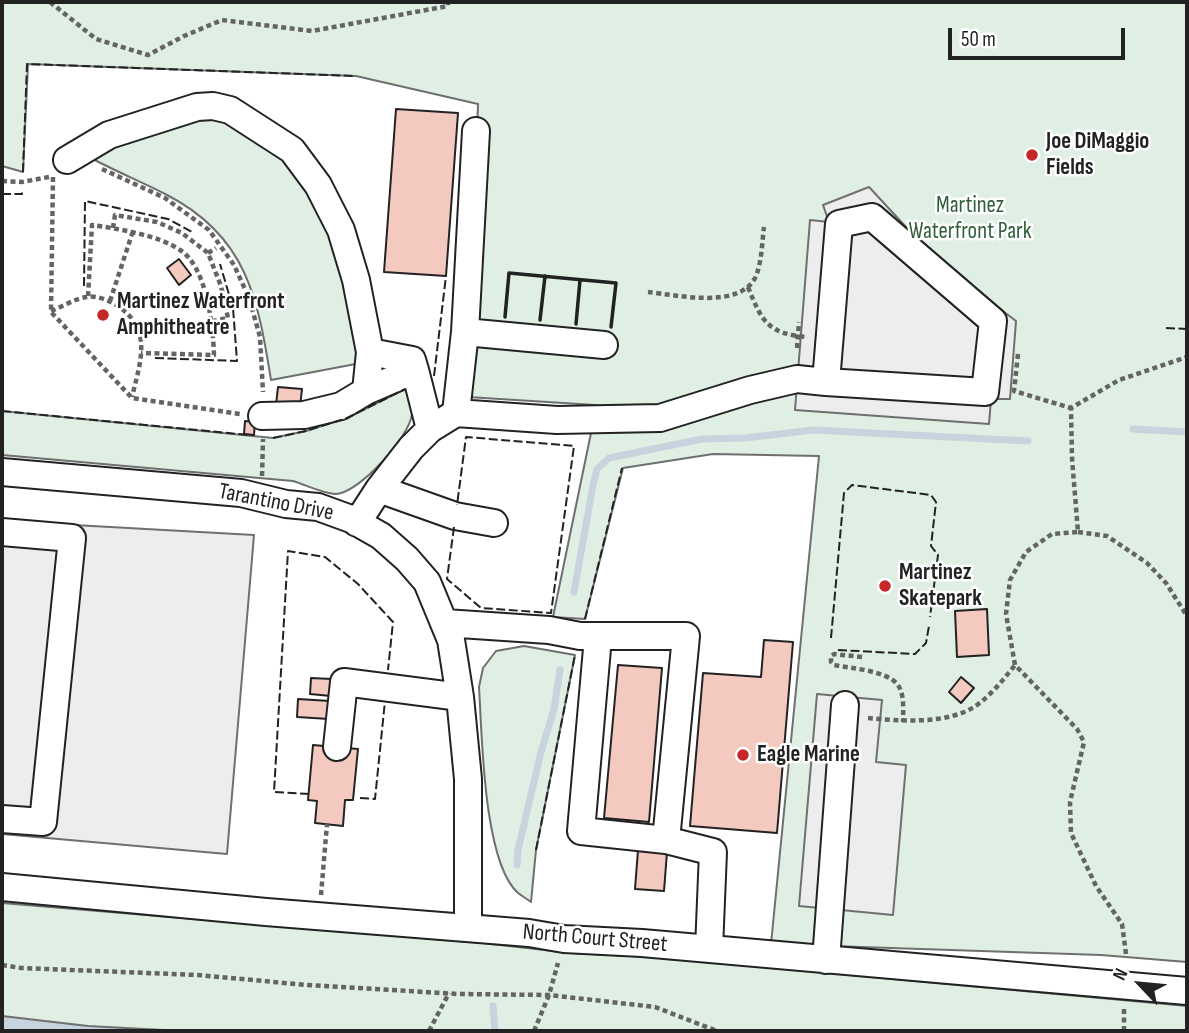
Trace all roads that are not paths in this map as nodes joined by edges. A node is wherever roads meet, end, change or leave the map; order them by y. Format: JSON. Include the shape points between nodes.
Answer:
{"nodes":[{"id":1,"x":476,"y":131,"type":"dead end"},
{"id":2,"x":60,"y":168,"type":"road end"},
{"id":3,"x":465,"y":331,"type":"junction"},
{"id":4,"x":604,"y":345,"type":"dead end"},
{"id":5,"x":370,"y":352,"type":"junction"},
{"id":6,"x":415,"y":370,"type":"junction"},
{"id":7,"x":826,"y":382,"type":"junction"},
{"id":8,"x":366,"y":391,"type":"junction"},
{"id":9,"x":456,"y":413,"type":"junction"},
{"id":10,"x":262,"y":416,"type":"road end"},
{"id":11,"x":430,"y":429,"type":"junction"},
{"id":12,"x":2,"y":471,"type":"edge"},
{"id":13,"x":379,"y":489,"type":"junction"},
{"id":14,"x":358,"y":523,"type":"junction"},
{"id":15,"x":494,"y":523,"type":"dead end"},
{"id":16,"x":2,"y":532,"type":"edge"},
{"id":17,"x":445,"y":623,"type":"junction"},
{"id":18,"x":598,"y":637,"type":"junction"},
{"id":19,"x":460,"y":697,"type":"junction"},
{"id":20,"x":845,"y":705,"type":"dead end"},
{"id":21,"x":337,"y":747,"type":"dead end"},
{"id":22,"x":2,"y":819,"type":"edge"},
{"id":23,"x":666,"y":840,"type":"junction"},
{"id":24,"x":2,"y":887,"type":"edge"},
{"id":25,"x":468,"y":928,"type":"junction"},
{"id":26,"x":709,"y":949,"type":"junction"},
{"id":27,"x":826,"y":960,"type":"junction"},
{"id":28,"x":1187,"y":991,"type":"edge"}],
"edges":[{"from":1,"to":3,"type":"street"},
{"from":2,"to":5,"type":"street","via":[[109,135],[197,107],[230,110],[292,150],[318,185],[341,230]]},
{"from":3,"to":4,"type":"street"},
{"from":3,"to":9,"type":"street"},
{"from":5,"to":6,"type":"street","via":[[412,360]]},
{"from":5,"to":8,"type":"street"},
{"from":6,"to":8,"type":"street"},
{"from":6,"to":11,"type":"street"},
{"from":7,"to":7,"type":"street","via":[[985,392],[993,321],[872,217],[839,224]]},
{"from":7,"to":9,"type":"street","via":[[797,379],[660,418],[556,420]]},
{"from":8,"to":10,"type":"street","via":[[341,406],[304,415]]},
{"from":9,"to":11,"type":"street"},
{"from":11,"to":13,"type":"street"},
{"from":12,"to":14,"type":"street","name":"Tarantino Drive","via":[[259,496],[318,506]]},
{"from":13,"to":14,"type":"street"},
{"from":13,"to":15,"type":"street","via":[[455,516]]},
{"from":14,"to":17,"type":"street","name":"Tarantino Drive","via":[[407,559],[427,582]]},
{"from":16,"to":22,"type":"street","via":[[72,538],[43,822]]},
{"from":17,"to":18,"type":"street","via":[[549,629]]},
{"from":17,"to":19,"type":"street","name":"Tarantino Drive"},
{"from":18,"to":23,"type":"street","via":[[581,831]]},
{"from":18,"to":23,"type":"street","via":[[686,636]]},
{"from":19,"to":21,"type":"street","via":[[344,682]]},
{"from":19,"to":25,"type":"street","name":"Tarantino Drive","via":[[468,779]]},
{"from":20,"to":27,"type":"street"},
{"from":23,"to":26,"type":"street","via":[[713,852]]},
{"from":24,"to":25,"type":"street","name":"North Court Street"},
{"from":25,"to":26,"type":"street","name":"North Court Street"},
{"from":26,"to":27,"type":"street","name":"North Court Street"},
{"from":27,"to":28,"type":"street","name":"North Court Street"}]}
